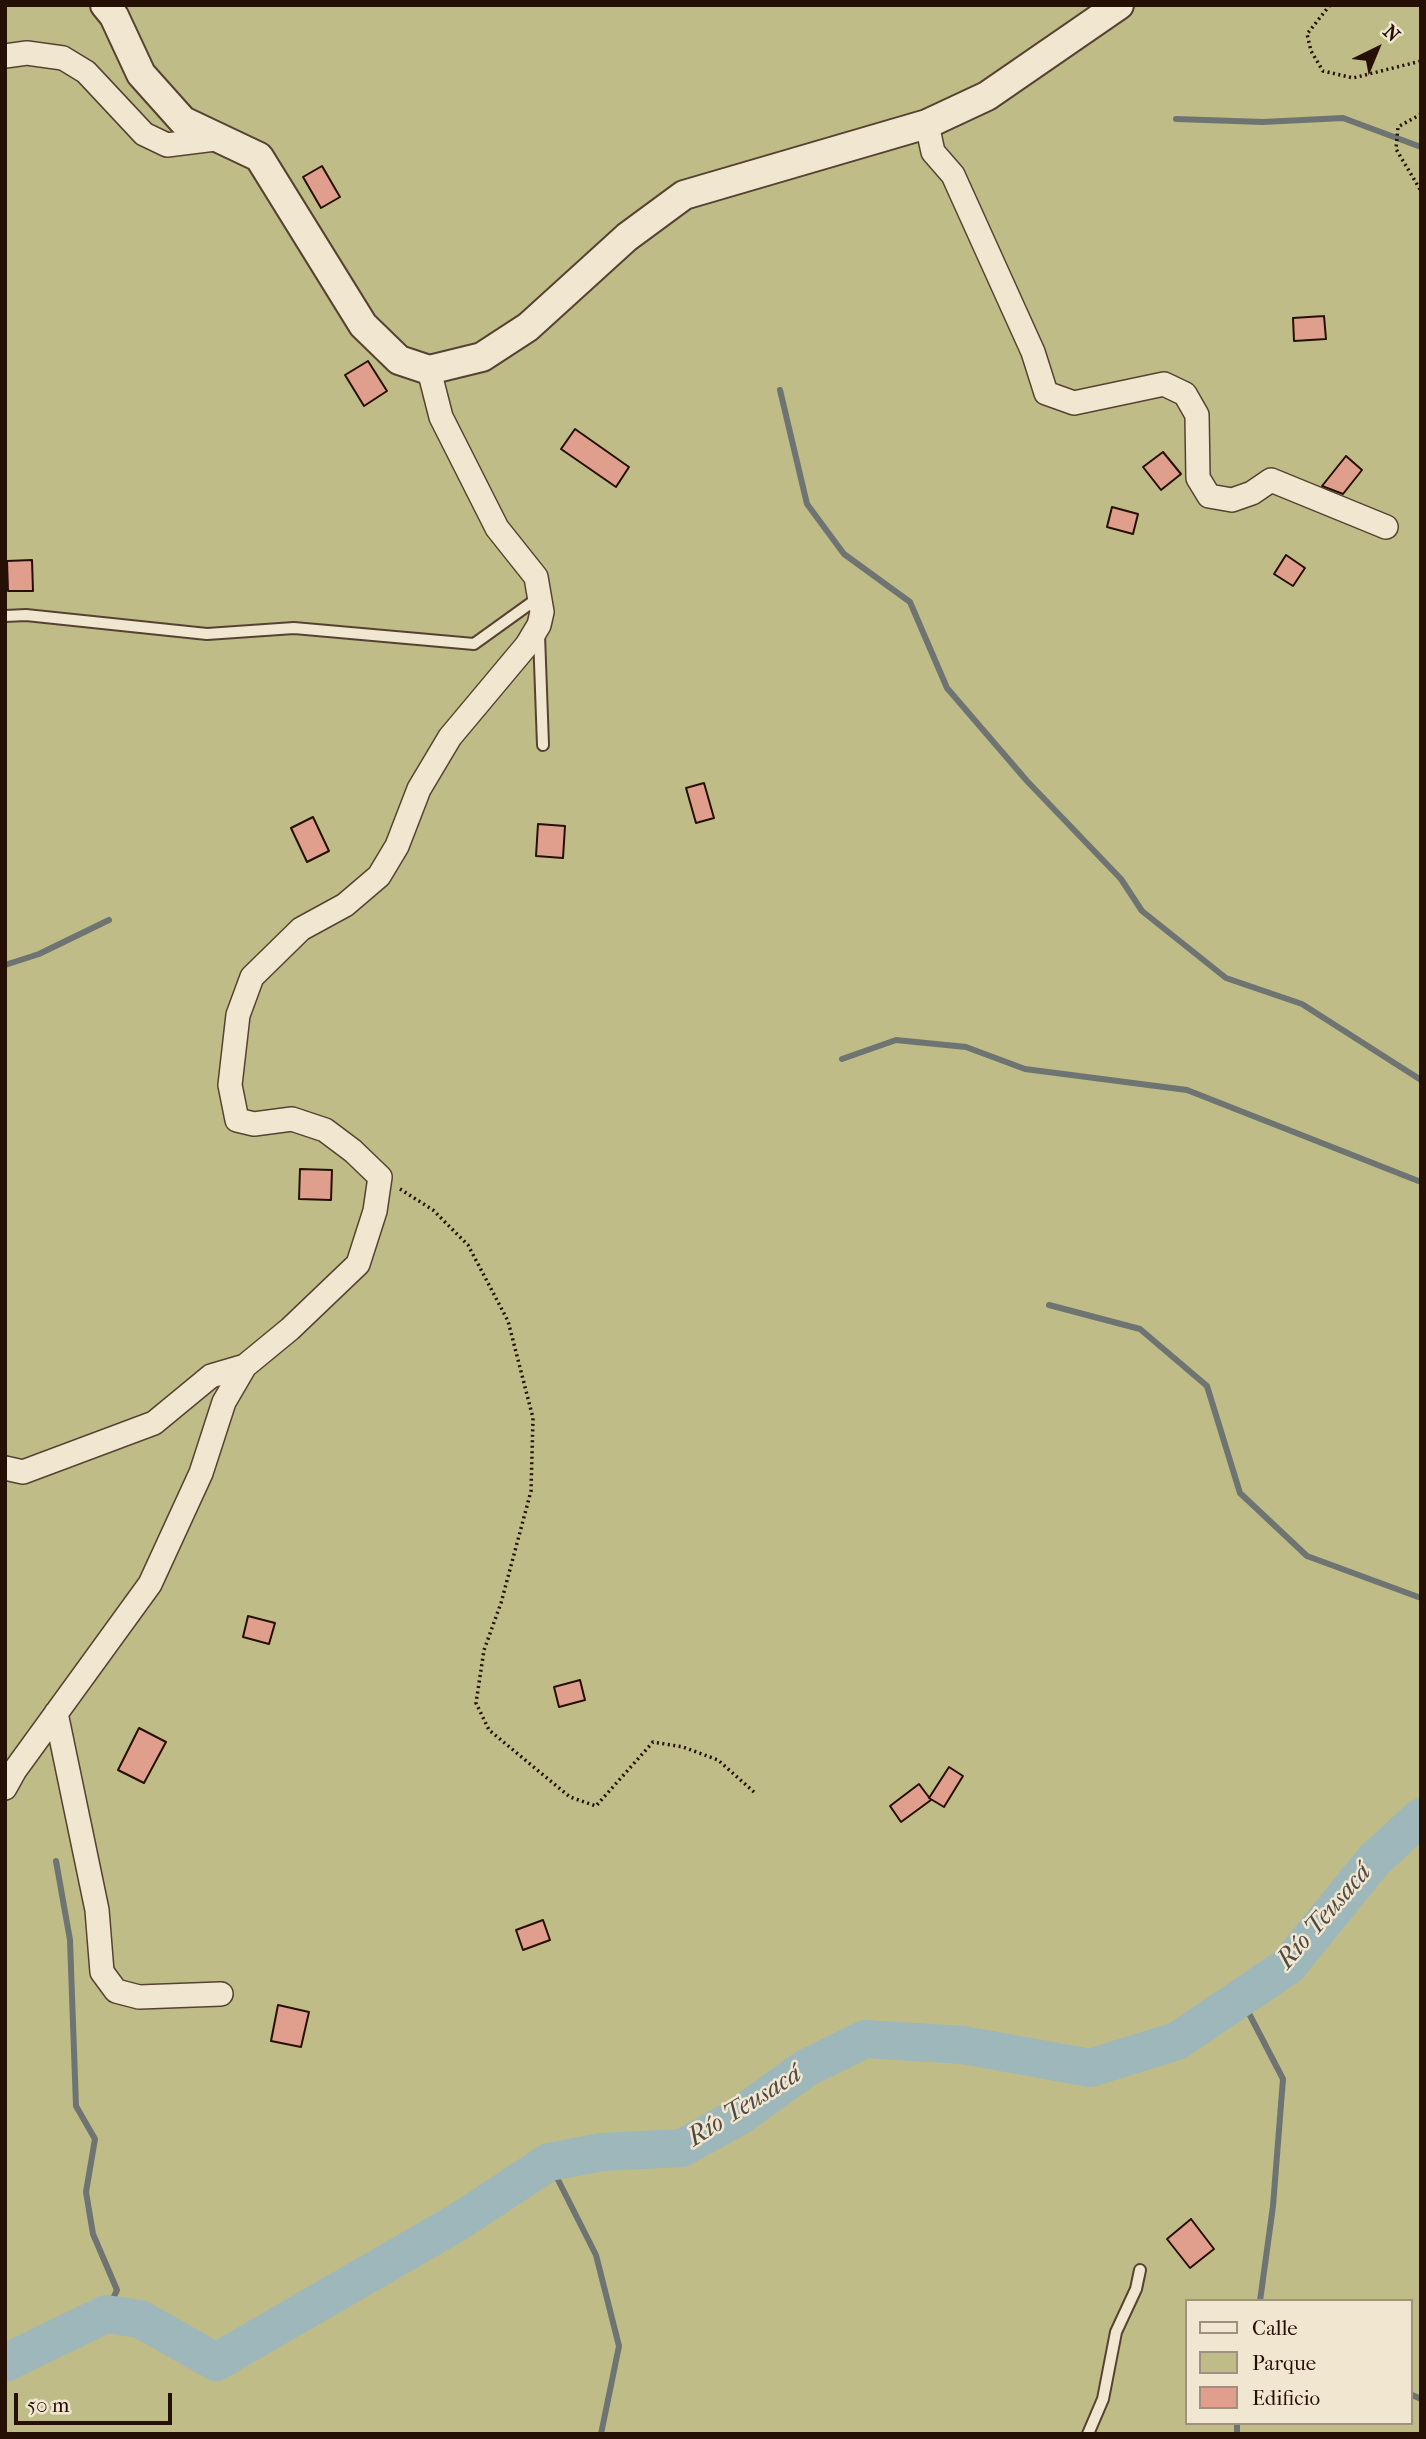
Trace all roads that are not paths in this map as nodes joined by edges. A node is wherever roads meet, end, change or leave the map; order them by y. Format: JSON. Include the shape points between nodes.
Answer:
{"nodes":[{"id":1,"x":105,"y":5,"type":"edge"},
{"id":2,"x":1119,"y":5,"type":"edge"},
{"id":3,"x":5,"y":56,"type":"edge"},
{"id":4,"x":928,"y":124,"type":"junction"},
{"id":5,"x":223,"y":138,"type":"junction"},
{"id":6,"x":429,"y":370,"type":"junction"},
{"id":7,"x":1386,"y":527,"type":"dead end"},
{"id":8,"x":540,"y":596,"type":"junction"},
{"id":9,"x":5,"y":617,"type":"edge"},
{"id":10,"x":539,"y":625,"type":"junction"},
{"id":11,"x":543,"y":745,"type":"dead end"},
{"id":12,"x":245,"y":1366,"type":"junction"},
{"id":13,"x":5,"y":1468,"type":"edge"},
{"id":14,"x":56,"y":1713,"type":"junction"},
{"id":15,"x":5,"y":1788,"type":"edge"},
{"id":16,"x":221,"y":1994,"type":"dead end"},
{"id":17,"x":1140,"y":2270,"type":"dead end"},
{"id":18,"x":1088,"y":2434,"type":"edge"}],
"edges":[{"from":1,"to":5,"type":"street","via":[[141,74],[183,121]]},
{"from":2,"to":4,"type":"street","via":[[987,96]]},
{"from":3,"to":5,"type":"street","via":[[27,53],[63,58],[86,72],[144,134],[167,145]]},
{"from":4,"to":6,"type":"street","via":[[684,195],[627,237],[528,327],[482,358]]},
{"from":4,"to":7,"type":"street","via":[[933,152],[953,175],[1033,352],[1046,393],[1074,403],[1164,384],[1185,394],[1196,415],[1198,478],[1209,496],[1232,500],[1271,480]]},
{"from":5,"to":6,"type":"street","via":[[259,157],[363,325],[399,360]]},
{"from":6,"to":8,"type":"street","via":[[441,416],[497,528],[536,577]]},
{"from":8,"to":9,"type":"lane","via":[[474,643],[294,628],[206,634],[26,615]]},
{"from":8,"to":10,"type":"street"},
{"from":10,"to":11,"type":"lane"},
{"from":10,"to":12,"type":"street","via":[[450,737],[419,789],[397,846],[379,877],[345,905],[302,929],[252,977],[238,1015],[230,1085],[237,1120],[254,1124],[292,1119],[325,1130],[380,1177],[358,1264]]},
{"from":12,"to":13,"type":"street","via":[[211,1376],[154,1423],[23,1472]]},
{"from":12,"to":14,"type":"street","via":[[224,1402],[201,1473],[150,1584]]},
{"from":14,"to":15,"type":"street"},
{"from":14,"to":16,"type":"street","via":[[97,1910],[102,1972],[116,1991],[139,1997]]},
{"from":17,"to":18,"type":"lane","via":[[1116,2332],[1103,2399]]}]}
